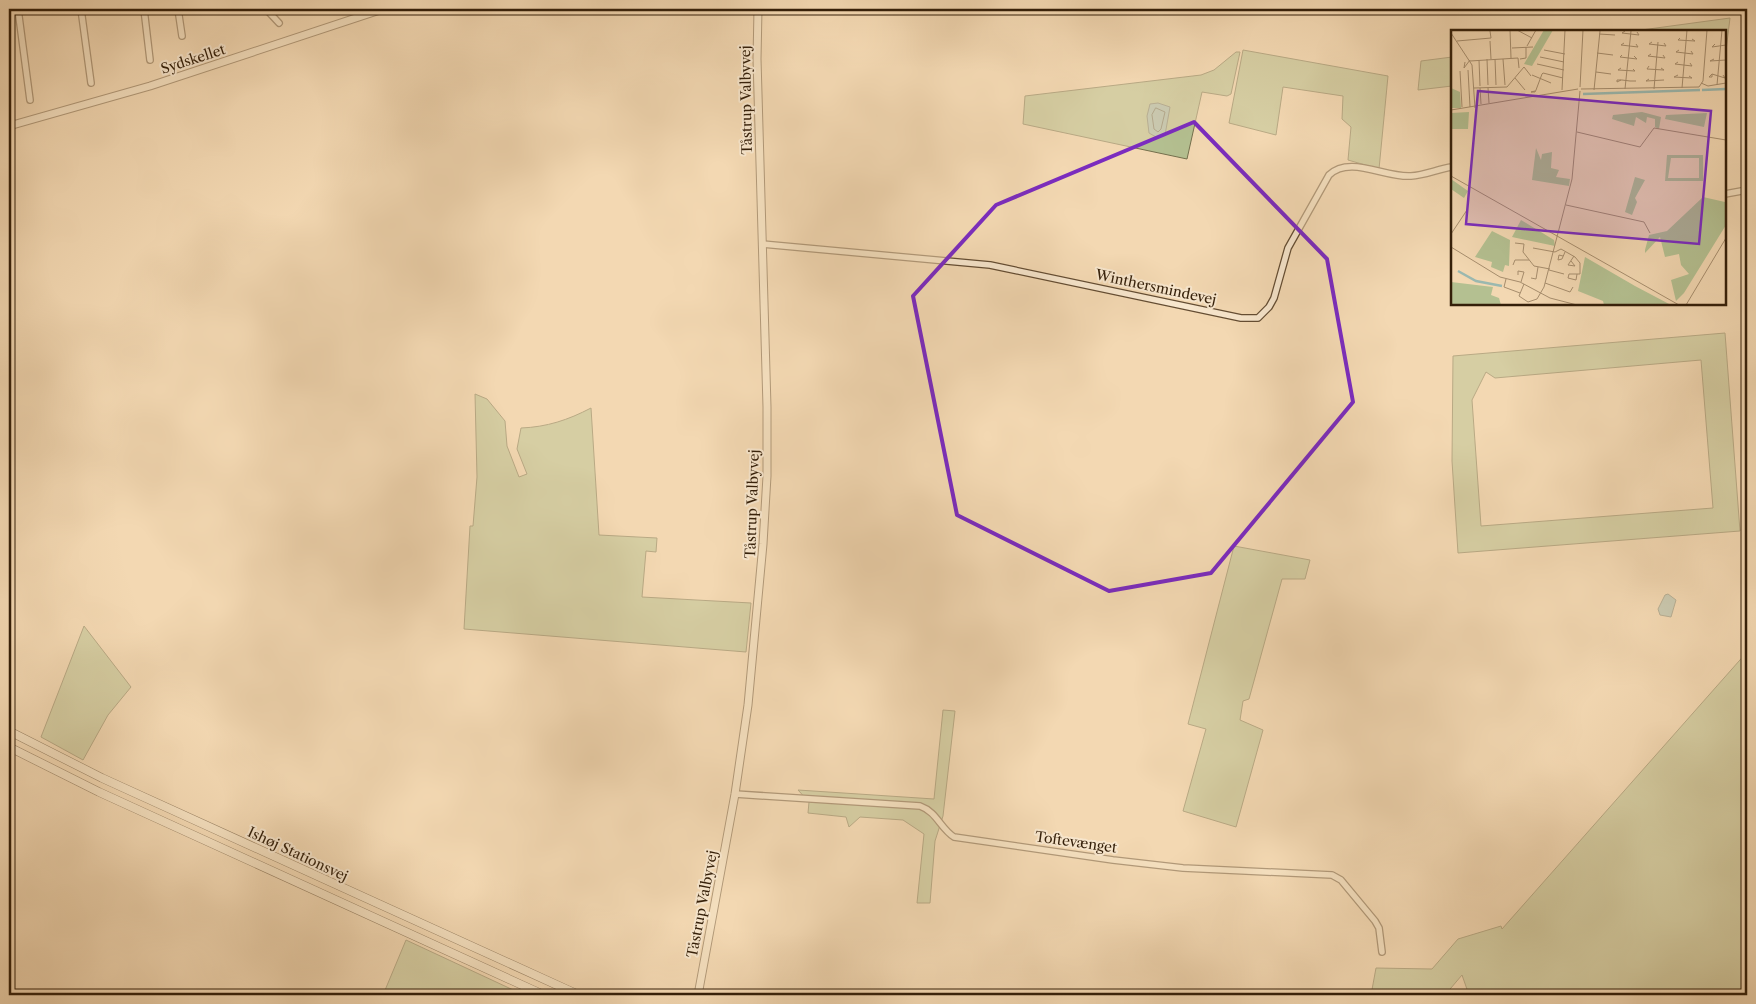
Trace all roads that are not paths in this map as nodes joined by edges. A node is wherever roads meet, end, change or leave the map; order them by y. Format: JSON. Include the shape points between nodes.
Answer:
{"nodes":[{"id":1,"x":18,"y":9,"type":"edge"},
{"id":2,"x":81,"y":9,"type":"edge"},
{"id":3,"x":144,"y":9,"type":"edge"},
{"id":4,"x":178,"y":9,"type":"edge"},
{"id":5,"x":266,"y":9,"type":"edge"},
{"id":6,"x":383,"y":9,"type":"edge"},
{"id":7,"x":758,"y":9,"type":"edge"},
{"id":8,"x":279,"y":23,"type":"dead end"},
{"id":9,"x":182,"y":36,"type":"dead end"},
{"id":10,"x":150,"y":60,"type":"dead end"},
{"id":11,"x":91,"y":83,"type":"dead end"},
{"id":12,"x":30,"y":100,"type":"dead end"},
{"id":13,"x":9,"y":126,"type":"edge"},
{"id":14,"x":1451,"y":167,"type":"edge"},
{"id":15,"x":1747,"y":190,"type":"edge"},
{"id":16,"x":1726,"y":194,"type":"edge"},
{"id":17,"x":762,"y":244,"type":"junction"},
{"id":18,"x":9,"y":731,"type":"edge"},
{"id":19,"x":9,"y":747,"type":"edge"},
{"id":20,"x":735,"y":794,"type":"junction"},
{"id":21,"x":1382,"y":952,"type":"dead end"},
{"id":22,"x":544,"y":995,"type":"edge"},
{"id":23,"x":578,"y":995,"type":"edge"},
{"id":24,"x":698,"y":995,"type":"edge"}],
"edges":[{"from":1,"to":12,"type":"street"},
{"from":2,"to":11,"type":"street"},
{"from":3,"to":10,"type":"street"},
{"from":4,"to":9,"type":"street"},
{"from":5,"to":8,"type":"street"},
{"from":6,"to":13,"type":"street","name":"Sydskellet","via":[[150,86]]},
{"from":7,"to":17,"type":"street","name":"Tåstrup Valbyvej"},
{"from":14,"to":17,"type":"street","name":"Winthersmindevej","via":[[1409,176],[1350,166],[1335,170],[1296,231],[1274,298],[1258,318],[1241,318],[990,265]]},
{"from":15,"to":16,"type":"street"},
{"from":17,"to":20,"type":"street","name":"Tåstrup Valbyvej","via":[[767,476],[759,599]]},
{"from":18,"to":23,"type":"main road","name":"Ishøj Stationsvej","via":[[102,778]]},
{"from":19,"to":22,"type":"main road","name":"Ishøj Stationsvej","via":[[108,796]]},
{"from":20,"to":21,"type":"street","name":"Toftevænget","via":[[920,806],[936,815],[945,831],[954,837],[1113,860],[1183,868],[1332,875],[1341,880],[1375,921]]},
{"from":20,"to":24,"type":"street","name":"Tåstrup Valbyvej"}]}
